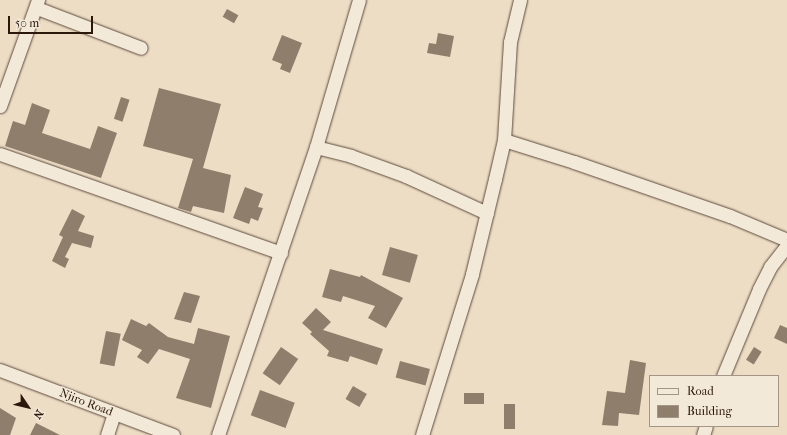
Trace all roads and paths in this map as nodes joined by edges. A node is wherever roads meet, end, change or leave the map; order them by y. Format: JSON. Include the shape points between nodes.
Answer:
{"nodes":[{"id":1,"x":359,"y":0,"type":"edge"},
{"id":2,"x":520,"y":0,"type":"edge"},
{"id":3,"x":38,"y":4,"type":"edge"},
{"id":4,"x":141,"y":48,"type":"dead end"},
{"id":5,"x":0,"y":106,"type":"edge"},
{"id":6,"x":504,"y":140,"type":"junction"},
{"id":7,"x":316,"y":147,"type":"junction"},
{"id":8,"x":0,"y":154,"type":"edge"},
{"id":9,"x":486,"y":213,"type":"junction"},
{"id":10,"x":787,"y":240,"type":"edge"},
{"id":11,"x":787,"y":245,"type":"edge"},
{"id":12,"x":280,"y":253,"type":"junction"},
{"id":13,"x":0,"y":370,"type":"edge"},
{"id":14,"x":723,"y":375,"type":"edge"},
{"id":15,"x":114,"y":414,"type":"junction"},
{"id":16,"x":107,"y":435,"type":"edge"},
{"id":17,"x":173,"y":435,"type":"edge"},
{"id":18,"x":218,"y":435,"type":"edge"},
{"id":19,"x":422,"y":435,"type":"edge"}],
"edges":[{"from":1,"to":7,"type":"street"},
{"from":2,"to":6,"type":"street","via":[[510,42]]},
{"from":3,"to":4,"type":"street"},
{"from":3,"to":5,"type":"street"},
{"from":6,"to":9,"type":"street"},
{"from":6,"to":10,"type":"street","via":[[730,216]]},
{"from":7,"to":9,"type":"street","via":[[351,156],[399,174]]},
{"from":7,"to":12,"type":"street"},
{"from":8,"to":12,"type":"street"},
{"from":9,"to":19,"type":"street","via":[[472,274]]},
{"from":11,"to":14,"type":"street","via":[[770,267],[759,289]]},
{"from":12,"to":18,"type":"street"},
{"from":13,"to":15,"type":"street","name":"Njiro Road"},
{"from":15,"to":16,"type":"street"},
{"from":15,"to":17,"type":"street","name":"Njiro Road"}]}
